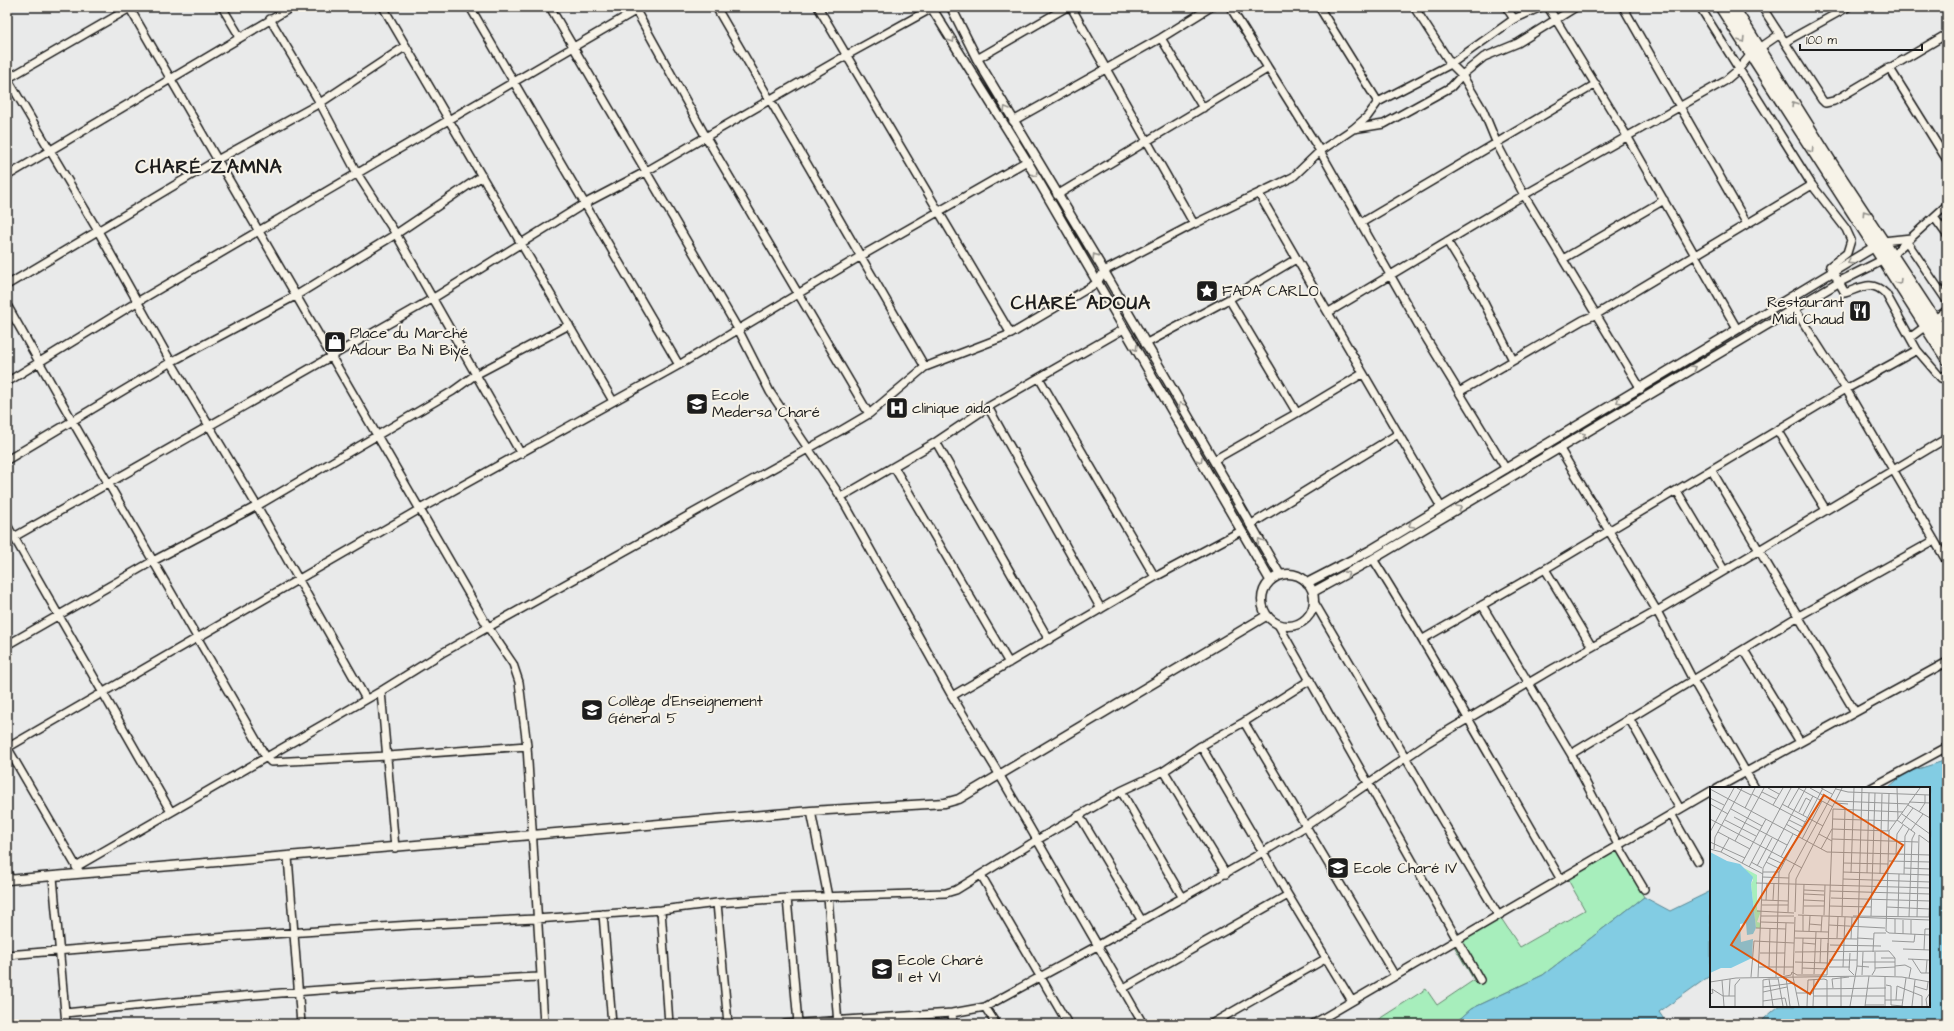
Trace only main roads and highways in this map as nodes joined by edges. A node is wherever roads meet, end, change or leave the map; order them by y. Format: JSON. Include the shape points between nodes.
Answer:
{"nodes":[{"id":1,"x":1721,"y":7,"type":"edge"},
{"id":2,"x":1733,"y":7,"type":"edge"},
{"id":3,"x":1755,"y":51,"type":"junction"},
{"id":4,"x":1930,"y":323,"type":"junction"},
{"id":5,"x":1947,"y":339,"type":"edge"},
{"id":6,"x":1947,"y":359,"type":"edge"}],
"edges":[{"from":1,"to":3,"type":"highway","one_way":true},
{"from":2,"to":3,"type":"highway"},
{"from":3,"to":4,"type":"highway","via":[[1825,171],[1879,243]]},
{"from":4,"to":5,"type":"highway"},
{"from":4,"to":6,"type":"highway"}]}
